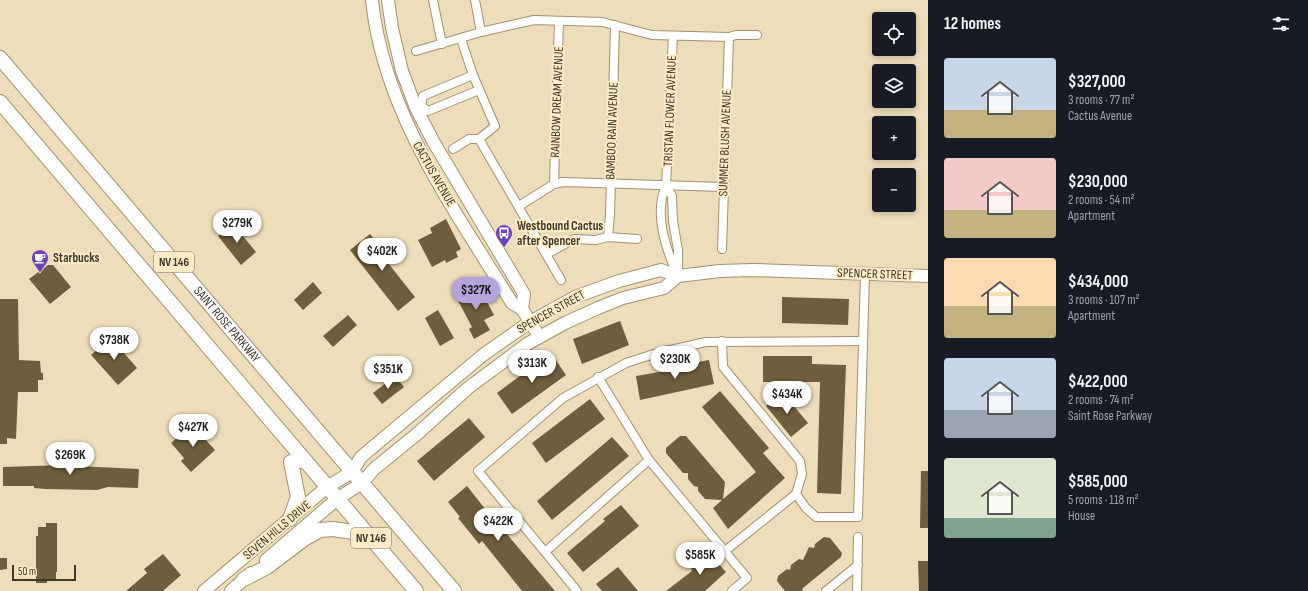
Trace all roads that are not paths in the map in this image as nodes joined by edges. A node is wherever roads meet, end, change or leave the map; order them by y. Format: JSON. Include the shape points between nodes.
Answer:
{"nodes":[{"id":1,"x":372,"y":0,"type":"edge"},
{"id":2,"x":380,"y":0,"type":"edge"},
{"id":3,"x":388,"y":0,"type":"edge"},
{"id":4,"x":433,"y":0,"type":"edge"},
{"id":5,"x":475,"y":0,"type":"edge"},
{"id":6,"x":559,"y":21,"type":"junction"},
{"id":7,"x":615,"y":25,"type":"junction"},
{"id":8,"x":392,"y":28,"type":"junction"},
{"id":9,"x":481,"y":32,"type":"junction"},
{"id":10,"x":757,"y":35,"type":"dead end"},
{"id":11,"x":673,"y":36,"type":"junction"},
{"id":12,"x":729,"y":37,"type":"junction"},
{"id":13,"x":461,"y":39,"type":"junction"},
{"id":14,"x":442,"y":44,"type":"junction"},
{"id":15,"x":416,"y":51,"type":"dead end"},
{"id":16,"x":0,"y":58,"type":"edge"},
{"id":17,"x":385,"y":61,"type":"junction"},
{"id":18,"x":473,"y":75,"type":"junction"},
{"id":19,"x":479,"y":90,"type":"junction"},
{"id":20,"x":0,"y":102,"type":"edge"},
{"id":21,"x":418,"y":107,"type":"junction"},
{"id":22,"x":479,"y":139,"type":"junction"},
{"id":23,"x":453,"y":149,"type":"dead end"},
{"id":24,"x":428,"y":165,"type":"junction"},
{"id":25,"x":554,"y":184,"type":"junction"},
{"id":26,"x":611,"y":184,"type":"junction"},
{"id":27,"x":666,"y":186,"type":"junction"},
{"id":28,"x":723,"y":187,"type":"junction"},
{"id":29,"x":453,"y":206,"type":"junction"},
{"id":30,"x":519,"y":206,"type":"junction"},
{"id":31,"x":608,"y":237,"type":"junction"},
{"id":32,"x":491,"y":240,"type":"junction"},
{"id":33,"x":637,"y":240,"type":"dead end"},
{"id":34,"x":722,"y":249,"type":"dead end"},
{"id":35,"x":547,"y":254,"type":"junction"},
{"id":36,"x":865,"y":273,"type":"junction"},
{"id":37,"x":678,"y":276,"type":"junction"},
{"id":38,"x":928,"y":276,"type":"edge"},
{"id":39,"x":561,"y":280,"type":"dead end"},
{"id":40,"x":522,"y":309,"type":"junction"},
{"id":41,"x":535,"y":329,"type":"junction"},
{"id":42,"x":722,"y":341,"type":"junction"},
{"id":43,"x":863,"y":341,"type":"junction"},
{"id":44,"x":598,"y":377,"type":"junction"},
{"id":45,"x":304,"y":460,"type":"junction"},
{"id":46,"x":649,"y":460,"type":"junction"},
{"id":47,"x":352,"y":472,"type":"junction"},
{"id":48,"x":362,"y":483,"type":"junction"},
{"id":49,"x":327,"y":487,"type":"junction"},
{"id":50,"x":796,"y":494,"type":"junction"},
{"id":51,"x":337,"y":499,"type":"junction"},
{"id":52,"x":290,"y":519,"type":"junction"},
{"id":53,"x":367,"y":534,"type":"junction"},
{"id":54,"x":858,"y":537,"type":"dead end"},
{"id":55,"x":725,"y":551,"type":"junction"},
{"id":56,"x":545,"y":552,"type":"junction"},
{"id":57,"x":858,"y":565,"type":"junction"},
{"id":58,"x":244,"y":579,"type":"junction"},
{"id":59,"x":204,"y":591,"type":"edge"},
{"id":60,"x":231,"y":591,"type":"edge"},
{"id":61,"x":416,"y":591,"type":"edge"},
{"id":62,"x":454,"y":591,"type":"edge"},
{"id":63,"x":577,"y":591,"type":"edge"},
{"id":64,"x":732,"y":591,"type":"edge"},
{"id":65,"x":826,"y":591,"type":"edge"},
{"id":66,"x":857,"y":591,"type":"edge"}],
"edges":[{"from":1,"to":17,"type":"main road","name":"CACTUS AVENUE"},
{"from":2,"to":8,"type":"main road","via":[[384,20]]},
{"from":3,"to":8,"type":"main road"},
{"from":4,"to":14,"type":"street"},
{"from":5,"to":9,"type":"street"},
{"from":6,"to":7,"type":"street","via":[[602,22]]},
{"from":6,"to":9,"type":"street","via":[[521,22]]},
{"from":6,"to":25,"type":"street","name":"RAINBOW DREAM AVENUE"},
{"from":7,"to":11,"type":"street","via":[[652,35]]},
{"from":7,"to":26,"type":"street","name":"BAMBOO RAIN AVENUE"},
{"from":8,"to":21,"type":"main road","via":[[402,71]]},
{"from":9,"to":13,"type":"street"},
{"from":10,"to":12,"type":"street","via":[[736,34]]},
{"from":11,"to":12,"type":"street"},
{"from":11,"to":27,"type":"street","name":"TRISTAN FLOWER AVENUE"},
{"from":12,"to":28,"type":"street","name":"SUMMER BLUSH AVENUE"},
{"from":13,"to":14,"type":"street"},
{"from":13,"to":18,"type":"street"},
{"from":14,"to":15,"type":"street"},
{"from":16,"to":47,"type":"highway","name":"SAINT ROSE PARKWAY","number":"NV 146"},
{"from":17,"to":21,"type":"main road","via":[[394,71],[406,102]]},
{"from":17,"to":24,"type":"main road","name":"CACTUS AVENUE","via":[[402,114]]},
{"from":18,"to":19,"type":"street"},
{"from":18,"to":21,"type":"street","via":[[423,96]]},
{"from":19,"to":21,"type":"street","via":[[428,111]]},
{"from":19,"to":22,"type":"street","via":[[495,126]]},
{"from":20,"to":45,"type":"highway","number":"NV 146"},
{"from":21,"to":24,"type":"main road","via":[[414,121],[428,153]]},
{"from":21,"to":32,"type":"main road","via":[[432,141]]},
{"from":22,"to":23,"type":"street","via":[[470,139]]},
{"from":22,"to":30,"type":"street"},
{"from":24,"to":29,"type":"main road","name":"CACTUS AVENUE"},
{"from":25,"to":26,"type":"street"},
{"from":25,"to":30,"type":"street"},
{"from":26,"to":27,"type":"street"},
{"from":26,"to":31,"type":"street","name":"BAMBOO RAIN AVENUE"},
{"from":27,"to":28,"type":"street"},
{"from":27,"to":37,"type":"street","name":"TRISTAN FLOWER AVENUE","via":[[672,196]]},
{"from":27,"to":37,"type":"street","name":"TRISTAN FLOWER AVENUE","via":[[661,196],[662,222],[667,253]]},
{"from":28,"to":34,"type":"street","name":"SUMMER BLUSH AVENUE"},
{"from":29,"to":32,"type":"main road","via":[[462,206],[484,236]]},
{"from":29,"to":40,"type":"main road","name":"CACTUS AVENUE","via":[[512,303]]},
{"from":30,"to":35,"type":"street"},
{"from":31,"to":33,"type":"street"},
{"from":31,"to":35,"type":"street","via":[[596,240],[574,239]]},
{"from":32,"to":40,"type":"main road","via":[[524,294]]},
{"from":35,"to":39,"type":"street"},
{"from":36,"to":37,"type":"main road","name":"SPENCER STREET","via":[[753,270]]},
{"from":36,"to":38,"type":"main road","name":"SPENCER STREET"},
{"from":36,"to":43,"type":"street"},
{"from":37,"to":41,"type":"main road","name":"SPENCER STREET","via":[[664,288],[611,303],[565,323]]},
{"from":37,"to":41,"type":"main road","name":"SPENCER STREET","via":[[661,270],[619,281],[575,297]]},
{"from":40,"to":41,"type":"main road","name":"CACTUS AVENUE"},
{"from":41,"to":47,"type":"main road","name":"SPENCER STREET","via":[[467,368],[361,457]]},
{"from":41,"to":48,"type":"main road","name":"SPENCER STREET","via":[[503,360],[374,469]]},
{"from":42,"to":43,"type":"street"},
{"from":42,"to":44,"type":"street","via":[[657,353],[626,363]]},
{"from":42,"to":50,"type":"street","via":[[723,367],[800,461],[802,474]]},
{"from":43,"to":50,"type":"street","via":[[858,517],[816,517]]},
{"from":44,"to":46,"type":"street"},
{"from":44,"to":56,"type":"street","via":[[563,398],[478,471]]},
{"from":45,"to":49,"type":"highway","number":"NV 146"},
{"from":45,"to":52,"type":"highway","via":[[291,462],[298,497]]},
{"from":46,"to":55,"type":"street"},
{"from":46,"to":56,"type":"street"},
{"from":47,"to":48,"type":"highway","name":"SAINT ROSE PARKWAY","number":"NV 146"},
{"from":47,"to":49,"type":"main road","name":"SEVEN HILLS DRIVE"},
{"from":48,"to":51,"type":"main road","name":"SEVEN HILLS DRIVE"},
{"from":48,"to":62,"type":"highway","name":"SAINT ROSE PARKWAY","number":"NV 146"},
{"from":49,"to":51,"type":"highway","number":"NV 146"},
{"from":49,"to":52,"type":"main road","name":"SEVEN HILLS DRIVE"},
{"from":50,"to":55,"type":"street"},
{"from":51,"to":53,"type":"highway","number":"NV 146"},
{"from":51,"to":58,"type":"main road","name":"SEVEN HILLS DRIVE"},
{"from":52,"to":59,"type":"main road","name":"SEVEN HILLS DRIVE"},
{"from":53,"to":58,"type":"highway","via":[[333,529],[320,530],[267,567]]},
{"from":53,"to":61,"type":"highway","number":"NV 146"},
{"from":54,"to":57,"type":"street"},
{"from":55,"to":64,"type":"street","via":[[747,578]]},
{"from":56,"to":63,"type":"street"},
{"from":57,"to":65,"type":"street"},
{"from":57,"to":66,"type":"street"},
{"from":58,"to":60,"type":"main road","name":"SEVEN HILLS DRIVE"}]}
